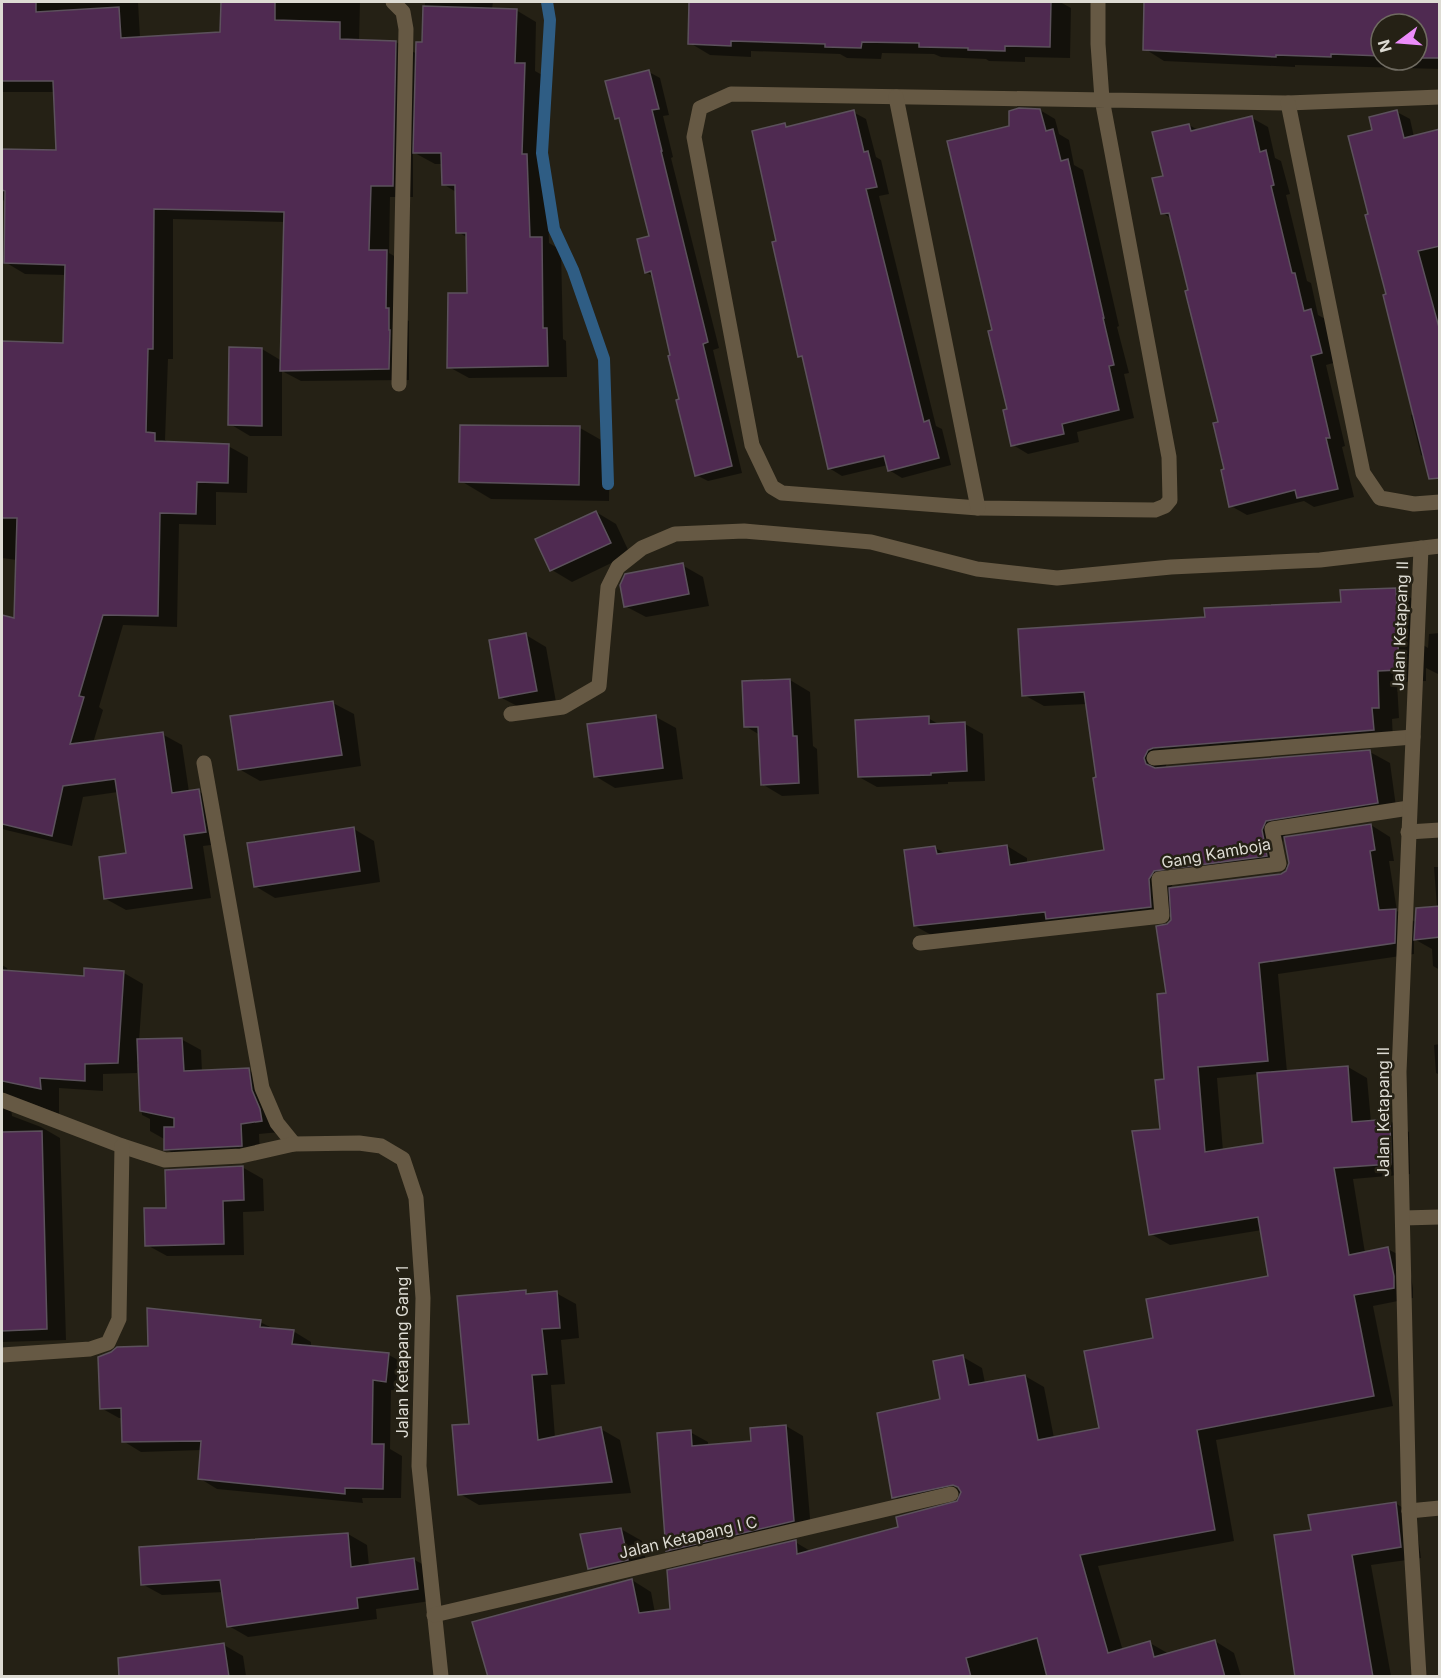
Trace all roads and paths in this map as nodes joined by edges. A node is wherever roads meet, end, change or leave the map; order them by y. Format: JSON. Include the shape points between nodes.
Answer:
{"nodes":[{"id":1,"x":393,"y":2,"type":"edge"},
{"id":2,"x":1098,"y":2,"type":"edge"},
{"id":3,"x":896,"y":97,"type":"junction"},
{"id":4,"x":1440,"y":97,"type":"edge"},
{"id":5,"x":1102,"y":99,"type":"junction"},
{"id":6,"x":1288,"y":103,"type":"junction"},
{"id":7,"x":399,"y":384,"type":"dead end"},
{"id":8,"x":1440,"y":502,"type":"edge"},
{"id":9,"x":978,"y":508,"type":"junction"},
{"id":10,"x":1440,"y":546,"type":"edge"},
{"id":11,"x":1421,"y":548,"type":"junction"},
{"id":12,"x":511,"y":714,"type":"dead end"},
{"id":13,"x":1413,"y":737,"type":"junction"},
{"id":14,"x":1154,"y":758,"type":"dead end"},
{"id":15,"x":204,"y":763,"type":"dead end"},
{"id":16,"x":1409,"y":808,"type":"junction"},
{"id":17,"x":1440,"y":830,"type":"edge"},
{"id":18,"x":1408,"y":832,"type":"junction"},
{"id":19,"x":921,"y":943,"type":"dead end"},
{"id":20,"x":2,"y":1100,"type":"edge"},
{"id":21,"x":294,"y":1144,"type":"junction"},
{"id":22,"x":122,"y":1146,"type":"junction"},
{"id":23,"x":1440,"y":1217,"type":"edge"},
{"id":24,"x":1402,"y":1218,"type":"junction"},
{"id":25,"x":2,"y":1355,"type":"edge"},
{"id":26,"x":951,"y":1494,"type":"dead end"},
{"id":27,"x":1440,"y":1508,"type":"edge"},
{"id":28,"x":1409,"y":1511,"type":"junction"},
{"id":29,"x":434,"y":1615,"type":"junction"},
{"id":30,"x":441,"y":1677,"type":"edge"},
{"id":31,"x":1419,"y":1677,"type":"edge"}],
"edges":[{"from":1,"to":7,"type":"street","via":[[403,12],[406,29]]},
{"from":2,"to":5,"type":"street"},
{"from":3,"to":5,"type":"street"},
{"from":3,"to":9,"type":"street"},
{"from":3,"to":9,"type":"street","via":[[731,94],[700,108],[694,137],[752,445],[772,487],[782,493]]},
{"from":4,"to":6,"type":"street"},
{"from":5,"to":6,"type":"street"},
{"from":5,"to":9,"type":"street","via":[[1169,457],[1170,500],[1155,510]]},
{"from":6,"to":8,"type":"street","via":[[1363,473],[1380,498],[1414,504]]},
{"from":10,"to":11,"type":"street"},
{"from":11,"to":12,"type":"street","via":[[1320,560],[1171,567],[1057,578],[977,569],[871,542],[744,531],[675,534],[642,548],[618,567],[608,587],[598,686],[563,707]]},
{"from":11,"to":13,"type":"street","name":"Jalan Ketapang II"},
{"from":13,"to":14,"type":"street"},
{"from":13,"to":16,"type":"street","name":"Jalan Ketapang II"},
{"from":15,"to":21,"type":"street","via":[[262,1088],[277,1124]]},
{"from":16,"to":18,"type":"street","name":"Jalan Ketapang II"},
{"from":16,"to":19,"type":"street","name":"Gang Kamboja","via":[[1272,829],[1279,864],[1159,879],[1162,916]]},
{"from":17,"to":18,"type":"street"},
{"from":18,"to":24,"type":"street","name":"Jalan Ketapang II","via":[[1400,1072]]},
{"from":20,"to":22,"type":"street","name":"Jalan Ketapang Gang 1"},
{"from":21,"to":22,"type":"street","name":"Jalan Ketapang Gang 1","via":[[241,1156],[165,1160]]},
{"from":21,"to":29,"type":"street","name":"Jalan Ketapang Gang 1","via":[[381,1146],[403,1159],[416,1197],[423,1298],[419,1466]]},
{"from":22,"to":25,"type":"street","via":[[119,1319],[108,1343],[90,1349]]},
{"from":23,"to":24,"type":"street"},
{"from":24,"to":28,"type":"street","name":"Jalan Ketapang II"},
{"from":26,"to":29,"type":"street","name":"Jalan Ketapang I C"},
{"from":27,"to":28,"type":"street"},
{"from":28,"to":31,"type":"street","name":"Jalan Ketapang II"},
{"from":29,"to":30,"type":"street","name":"Jalan Ketapang Gang 1"}]}
